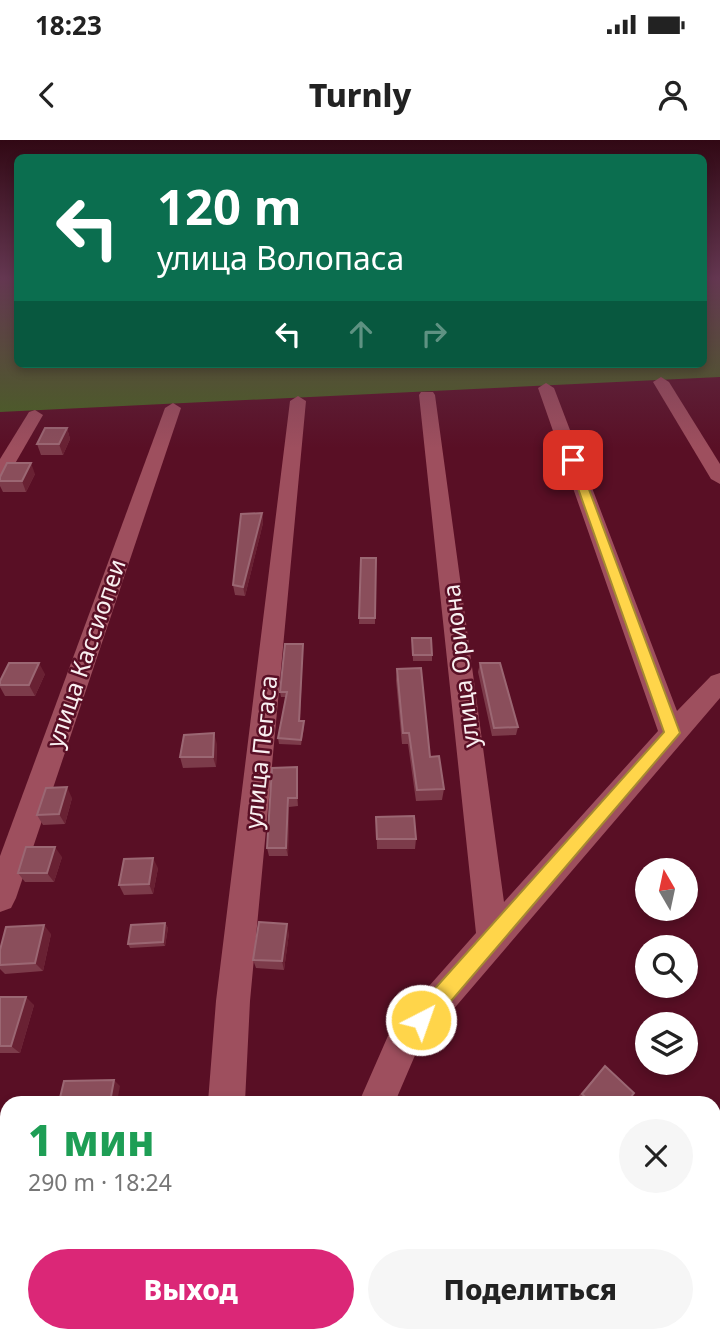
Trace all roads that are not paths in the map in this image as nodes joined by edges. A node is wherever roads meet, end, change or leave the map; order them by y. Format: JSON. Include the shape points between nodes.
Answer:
{"nodes":[{"id":1,"x":661,"y":382,"type":"dead end"},
{"id":2,"x":547,"y":388,"type":"dead end"},
{"id":3,"x":427,"y":395,"type":"dead end"},
{"id":4,"x":298,"y":401,"type":"dead end"},
{"id":5,"x":173,"y":408,"type":"dead end"},
{"id":6,"x":35,"y":415,"type":"dead end"},
{"id":7,"x":0,"y":474,"type":"edge"},
{"id":8,"x":720,"y":479,"type":"edge"},
{"id":9,"x":720,"y":682,"type":"edge"},
{"id":10,"x":672,"y":733,"type":"junction"},
{"id":11,"x":0,"y":898,"type":"edge"},
{"id":12,"x":493,"y":938,"type":"junction"},
{"id":13,"x":226,"y":1096,"type":"edge"},
{"id":14,"x":379,"y":1096,"type":"edge"}],
"edges":[{"from":1,"to":8,"type":"street"},
{"from":2,"to":10,"type":"street"},
{"from":3,"to":12,"type":"street","name":"улица Ориона"},
{"from":4,"to":13,"type":"street","name":"улица Пегаса"},
{"from":5,"to":11,"type":"street","name":"улица Кассиопеи"},
{"from":6,"to":7,"type":"street"},
{"from":9,"to":10,"type":"street"},
{"from":10,"to":12,"type":"street"},
{"from":12,"to":14,"type":"street","via":[[402,1041]]}]}
